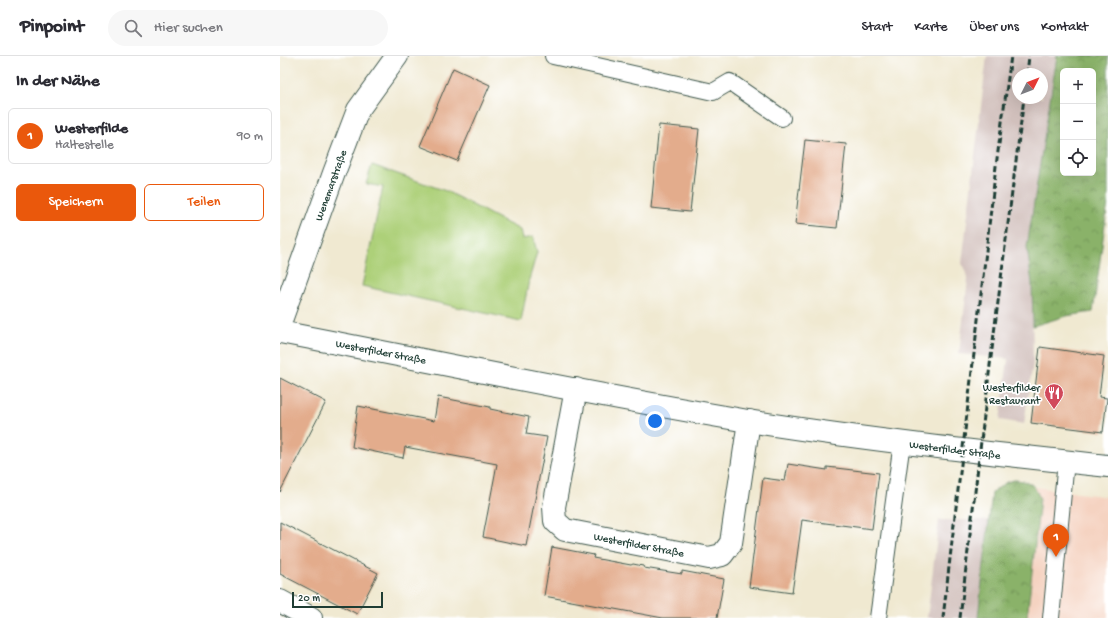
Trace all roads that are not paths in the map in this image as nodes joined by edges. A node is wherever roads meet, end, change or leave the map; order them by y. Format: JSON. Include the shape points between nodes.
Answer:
{"nodes":[{"id":1,"x":397,"y":56,"type":"edge"},
{"id":2,"x":553,"y":56,"type":"edge"},
{"id":3,"x":782,"y":118,"type":"dead end"},
{"id":4,"x":280,"y":323,"type":"edge"},
{"id":5,"x":280,"y":332,"type":"edge"},
{"id":6,"x":576,"y":389,"type":"junction"},
{"id":7,"x":749,"y":421,"type":"junction"},
{"id":8,"x":902,"y":442,"type":"junction"},
{"id":9,"x":1066,"y":461,"type":"junction"},
{"id":10,"x":1108,"y":466,"type":"edge"},
{"id":11,"x":280,"y":602,"type":"edge"},
{"id":12,"x":311,"y":618,"type":"edge"},
{"id":13,"x":878,"y":618,"type":"edge"},
{"id":14,"x":1051,"y":618,"type":"edge"}],
"edges":[{"from":1,"to":4,"type":"street","name":"Wenemarstraße","via":[[358,110]]},
{"from":2,"to":3,"type":"lane","via":[[712,92],[730,82]]},
{"from":5,"to":6,"type":"street","name":"Westerfilder Straße"},
{"from":6,"to":7,"type":"street","name":"Westerfilder Straße"},
{"from":6,"to":7,"type":"street","name":"Westerfilder Straße","via":[[554,507],[556,521],[565,530],[709,558],[722,555],[731,543]]},
{"from":7,"to":8,"type":"street","name":"Westerfilder Straße"},
{"from":8,"to":9,"type":"street","name":"Westerfilder Straße"},
{"from":8,"to":13,"type":"lane"},
{"from":9,"to":10,"type":"street","name":"Westerfilder Straße"},
{"from":9,"to":14,"type":"lane"},
{"from":11,"to":12,"type":"street"}]}
